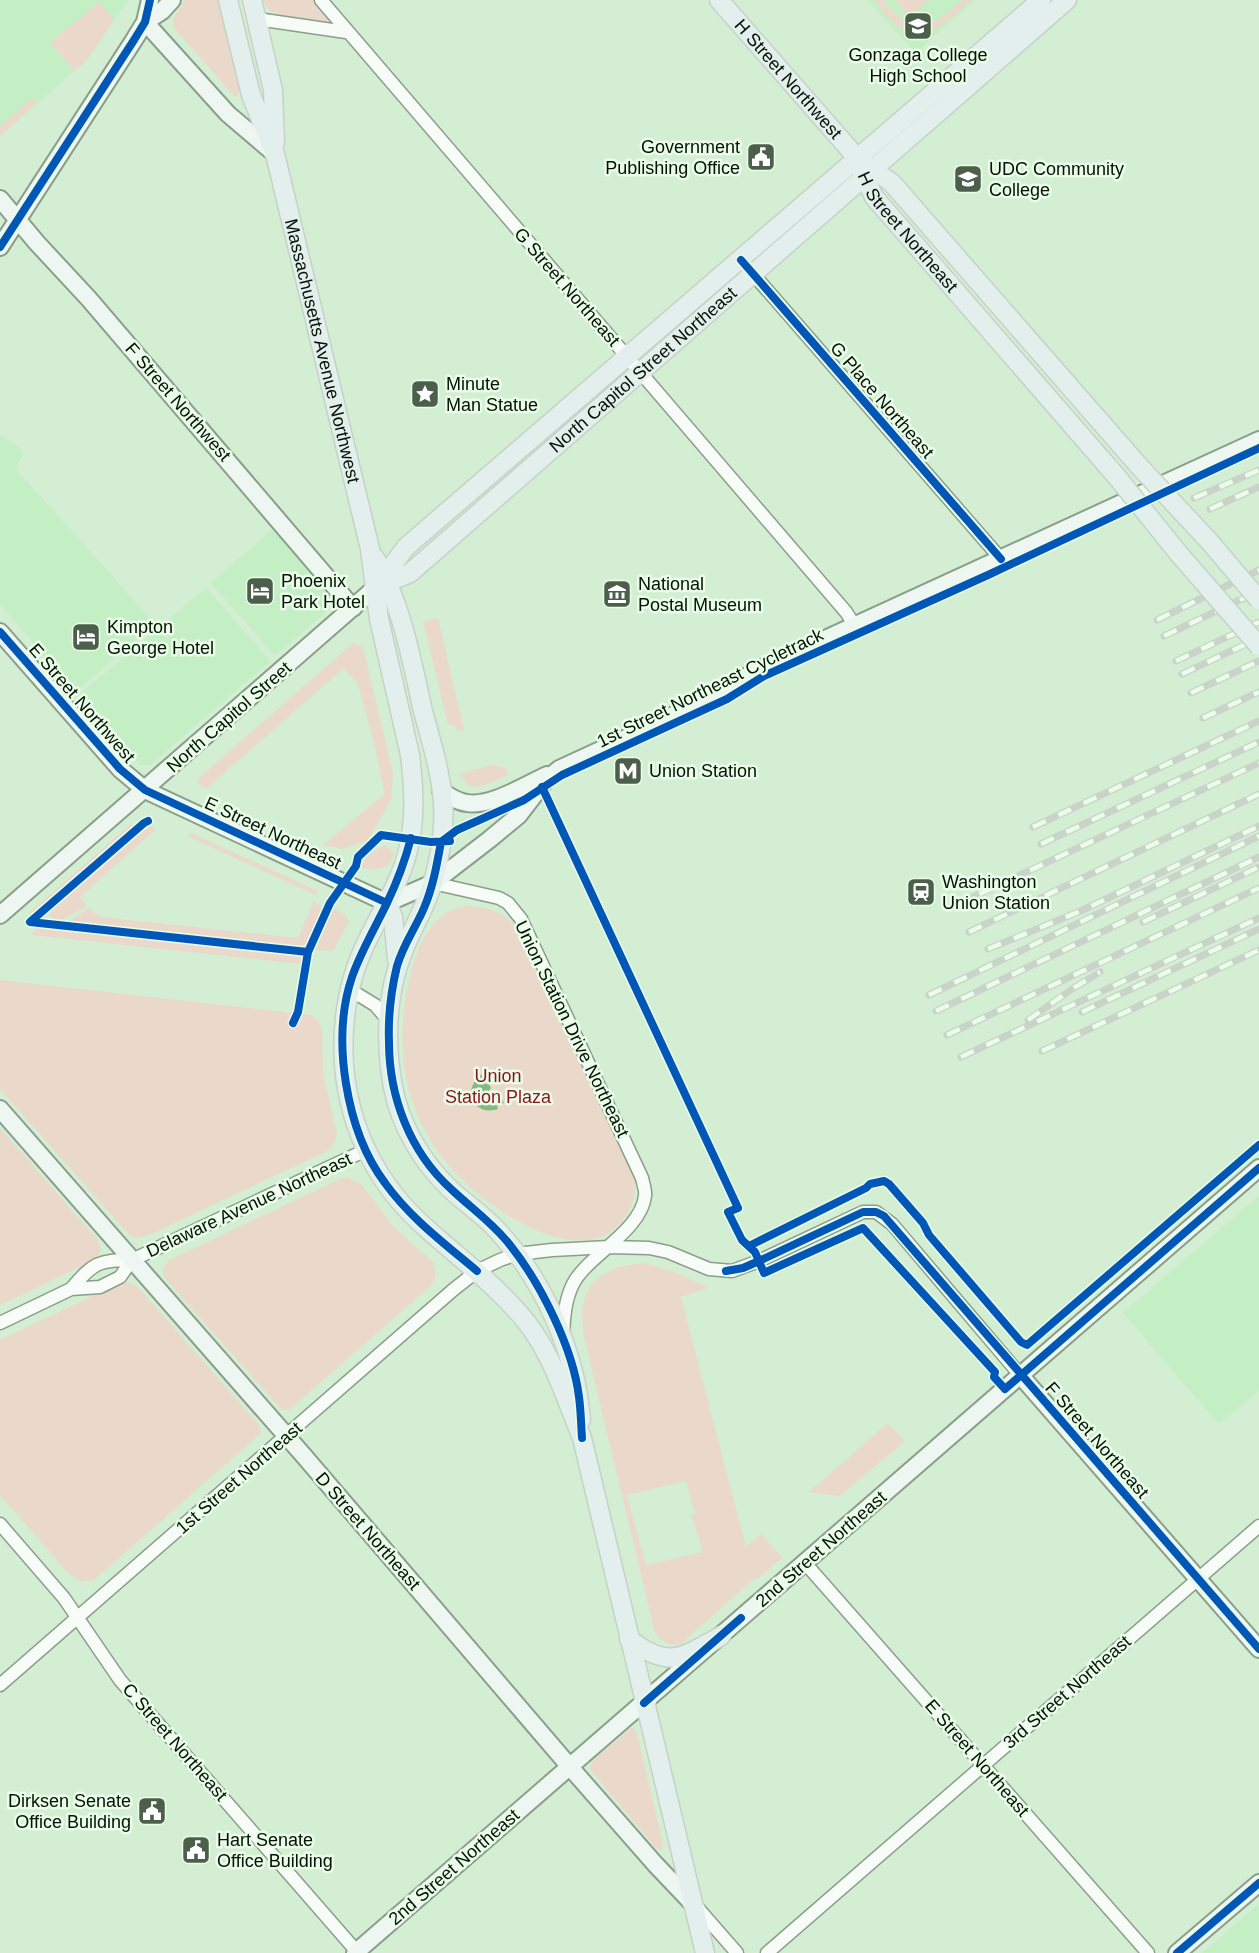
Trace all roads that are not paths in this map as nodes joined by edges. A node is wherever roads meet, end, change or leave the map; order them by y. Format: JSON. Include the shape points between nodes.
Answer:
{"nodes":[{"id":1,"x":150,"y":0,"type":"edge"},
{"id":2,"x":172,"y":0,"type":"edge"},
{"id":3,"x":228,"y":0,"type":"edge"},
{"id":4,"x":252,"y":0,"type":"edge"},
{"id":5,"x":321,"y":0,"type":"edge"},
{"id":6,"x":718,"y":0,"type":"edge"},
{"id":7,"x":1041,"y":0,"type":"edge"},
{"id":8,"x":1067,"y":0,"type":"edge"},
{"id":9,"x":257,"y":19,"type":"junction"},
{"id":10,"x":145,"y":22,"type":"junction"},
{"id":11,"x":346,"y":32,"type":"junction"},
{"id":12,"x":956,"y":85,"type":"junction"},
{"id":13,"x":275,"y":154,"type":"junction"},
{"id":14,"x":858,"y":159,"type":"junction"},
{"id":15,"x":869,"y":173,"type":"junction"},
{"id":16,"x":0,"y":200,"type":"edge"},
{"id":17,"x":18,"y":220,"type":"junction"},
{"id":18,"x":0,"y":247,"type":"edge"},
{"id":19,"x":747,"y":267,"type":"junction"},
{"id":20,"x":627,"y":355,"type":"junction"},
{"id":21,"x":640,"y":372,"type":"junction"},
{"id":22,"x":554,"y":419,"type":"junction"},
{"id":23,"x":568,"y":435,"type":"junction"},
{"id":24,"x":1259,"y":440,"type":"edge"},
{"id":25,"x":1001,"y":559,"type":"junction"},
{"id":26,"x":383,"y":582,"type":"junction"},
{"id":27,"x":1259,"y":600,"type":"edge"},
{"id":28,"x":353,"y":608,"type":"junction"},
{"id":29,"x":855,"y":626,"type":"junction"},
{"id":30,"x":0,"y":632,"type":"edge"},
{"id":31,"x":1259,"y":646,"type":"edge"},
{"id":32,"x":559,"y":769,"type":"junction"},
{"id":33,"x":145,"y":790,"type":"junction"},
{"id":34,"x":441,"y":791,"type":"junction"},
{"id":35,"x":433,"y":883,"type":"junction"},
{"id":36,"x":387,"y":903,"type":"junction"},
{"id":37,"x":0,"y":915,"type":"edge"},
{"id":38,"x":398,"y":964,"type":"junction"},
{"id":39,"x":349,"y":989,"type":"junction"},
{"id":40,"x":389,"y":1021,"type":"junction"},
{"id":41,"x":0,"y":1109,"type":"edge"},
{"id":42,"x":366,"y":1150,"type":"junction"},
{"id":43,"x":1259,"y":1168,"type":"edge"},
{"id":44,"x":609,"y":1247,"type":"junction"},
{"id":45,"x":517,"y":1254,"type":"junction"},
{"id":46,"x":680,"y":1256,"type":"joint"},
{"id":47,"x":132,"y":1260,"type":"junction"},
{"id":48,"x":477,"y":1271,"type":"junction"},
{"id":49,"x":71,"y":1289,"type":"junction"},
{"id":50,"x":0,"y":1323,"type":"edge"},
{"id":51,"x":563,"y":1341,"type":"junction"},
{"id":52,"x":1021,"y":1376,"type":"junction"},
{"id":53,"x":286,"y":1437,"type":"junction"},
{"id":54,"x":582,"y":1438,"type":"junction"},
{"id":55,"x":0,"y":1524,"type":"edge"},
{"id":56,"x":1259,"y":1526,"type":"edge"},
{"id":57,"x":805,"y":1563,"type":"junction"},
{"id":58,"x":1197,"y":1579,"type":"junction"},
{"id":59,"x":77,"y":1618,"type":"junction"},
{"id":60,"x":721,"y":1636,"type":"junction"},
{"id":61,"x":629,"y":1639,"type":"junction"},
{"id":62,"x":1259,"y":1649,"type":"edge"},
{"id":63,"x":0,"y":1684,"type":"edge"},
{"id":64,"x":644,"y":1703,"type":"junction"},
{"id":65,"x":983,"y":1766,"type":"junction"},
{"id":66,"x":570,"y":1767,"type":"junction"},
{"id":67,"x":1259,"y":1883,"type":"edge"},
{"id":68,"x":693,"y":1904,"type":"junction"},
{"id":69,"x":356,"y":1952,"type":"edge"},
{"id":70,"x":705,"y":1953,"type":"edge"},
{"id":71,"x":737,"y":1953,"type":"edge"},
{"id":72,"x":767,"y":1953,"type":"edge"},
{"id":73,"x":1148,"y":1953,"type":"edge"},
{"id":74,"x":1177,"y":1953,"type":"edge"}],
"edges":[{"from":1,"to":10,"type":"street"},
{"from":2,"to":10,"type":"street"},
{"from":3,"to":13,"type":"main road","name":"Massachusetts Avenue Northwest","via":[[251,95]]},
{"from":4,"to":9,"type":"main road","name":"Massachusetts Avenue Northwest"},
{"from":5,"to":11,"type":"street","name":"G Street Northeast"},
{"from":6,"to":14,"type":"main road","name":"H Street Northwest"},
{"from":7,"to":12,"type":"main road"},
{"from":8,"to":12,"type":"main road","name":"North Capitol Street Northeast"},
{"from":9,"to":11,"type":"street"},
{"from":9,"to":13,"type":"main road","name":"Massachusetts Avenue Northwest","via":[[273,90]]},
{"from":10,"to":13,"type":"street","via":[[228,114]]},
{"from":10,"to":17,"type":"street"},
{"from":11,"to":20,"type":"street","name":"G Street Northeast"},
{"from":12,"to":14,"type":"main road"},
{"from":12,"to":15,"type":"main road","name":"North Capitol Street Northeast"},
{"from":13,"to":26,"type":"main road","name":"Massachusetts Avenue Northwest","via":[[370,549]]},
{"from":14,"to":15,"type":"main road","name":"H Street Northeast"},
{"from":14,"to":19,"type":"main road"},
{"from":15,"to":19,"type":"main road","name":"North Capitol Street Northeast"},
{"from":15,"to":27,"type":"main road","name":"H Street Northeast","bridge":true,"via":[[892,183]]},
{"from":15,"to":31,"type":"main road","name":"H Street Northeast","bridge":true,"via":[[874,197]]},
{"from":16,"to":17,"type":"street","name":"F Street Northwest"},
{"from":17,"to":18,"type":"street"},
{"from":17,"to":28,"type":"street","name":"F Street Northwest"},
{"from":19,"to":20,"type":"main road"},
{"from":19,"to":21,"type":"main road","name":"North Capitol Street Northeast"},
{"from":19,"to":25,"type":"street","name":"G Place Northeast"},
{"from":20,"to":21,"type":"street","name":"G Street Northeast"},
{"from":20,"to":22,"type":"main road"},
{"from":21,"to":23,"type":"main road","name":"North Capitol Street Northeast"},
{"from":21,"to":29,"type":"street","name":"G Street Northeast"},
{"from":22,"to":23,"type":"main road"},
{"from":22,"to":26,"type":"main road","via":[[406,547]]},
{"from":23,"to":26,"type":"main road","name":"North Capitol Street Northeast","via":[[410,573]]},
{"from":24,"to":25,"type":"street"},
{"from":25,"to":29,"type":"street"},
{"from":26,"to":28,"type":"street","name":"North Capitol Street"},
{"from":26,"to":34,"type":"main road","via":[[400,615]]},
{"from":26,"to":36,"type":"main road","via":[[379,619],[414,789],[411,838]]},
{"from":28,"to":33,"type":"street","name":"North Capitol Street"},
{"from":29,"to":32,"type":"street"},
{"from":30,"to":33,"type":"street","name":"E Street Northwest","via":[[120,769]]},
{"from":32,"to":34,"type":"street","via":[[478,804],[459,802]]},
{"from":32,"to":35,"type":"street","via":[[519,815]]},
{"from":33,"to":36,"type":"street","name":"E Street Northeast"},
{"from":33,"to":37,"type":"street","name":"North Capitol Street"},
{"from":34,"to":35,"type":"main road","via":[[443,827]]},
{"from":35,"to":36,"type":"street"},
{"from":35,"to":38,"type":"main road"},
{"from":35,"to":44,"type":"street","name":"Union Station Drive Northeast","via":[[508,903],[526,927],[642,1178],[645,1196],[639,1211]]},
{"from":36,"to":38,"type":"main road","via":[[393,917]]},
{"from":36,"to":39,"type":"main road","via":[[362,951]]},
{"from":38,"to":40,"type":"main road"},
{"from":39,"to":40,"type":"street","via":[[375,1005]]},
{"from":39,"to":42,"type":"main road","via":[[344,1022],[345,1065],[350,1100]]},
{"from":40,"to":45,"type":"main road","via":[[391,1075],[408,1130],[438,1176],[490,1222]]},
{"from":41,"to":47,"type":"street","name":"D Street Northeast"},
{"from":42,"to":47,"type":"street","name":"Delaware Avenue Northeast"},
{"from":42,"to":48,"type":"main road","via":[[407,1210]]},
{"from":43,"to":52,"type":"street","name":"2nd Street Northeast"},
{"from":44,"to":45,"type":"street","name":"1st Street Northeast"},
{"from":44,"to":46,"type":"street","name":"1st Street Northeast","via":[[649,1248]]},
{"from":44,"to":51,"type":"street","name":"Union Station Drive Northeast","via":[[573,1284],[565,1311]]},
{"from":45,"to":48,"type":"street","name":"1st Street Northeast"},
{"from":45,"to":51,"type":"main road","via":[[539,1288]]},
{"from":46,"to":52,"type":"street","name":"F Street Northeast","via":[[715,1271],[738,1270],[858,1214],[876,1212],[892,1224]]},
{"from":47,"to":49,"type":"street","name":"Delaware Avenue Northeast","via":[[120,1277],[100,1287]]},
{"from":47,"to":49,"type":"street","name":"Delaware Avenue Northeast","via":[[105,1260],[87,1269]]},
{"from":47,"to":53,"type":"street","name":"D Street Northeast"},
{"from":48,"to":53,"type":"street","name":"1st Street Northeast"},
{"from":48,"to":54,"type":"main road","via":[[539,1340]]},
{"from":49,"to":50,"type":"street","name":"Delaware Avenue Northeast"},
{"from":51,"to":54,"type":"main road","via":[[579,1396]]},
{"from":52,"to":57,"type":"street","name":"2nd Street Northeast"},
{"from":52,"to":58,"type":"street","name":"F Street Northeast"},
{"from":53,"to":59,"type":"street","name":"1st Street Northeast"},
{"from":53,"to":66,"type":"street","name":"D Street Northeast"},
{"from":54,"to":61,"type":"main road"},
{"from":55,"to":59,"type":"street","name":"C Street Northeast"},
{"from":56,"to":58,"type":"street","name":"3rd Street Northeast"},
{"from":57,"to":60,"type":"street","name":"2nd Street Northeast"},
{"from":57,"to":65,"type":"street","name":"E Street Northeast"},
{"from":58,"to":62,"type":"street","name":"F Street Northeast"},
{"from":58,"to":65,"type":"street","name":"3rd Street Northeast"},
{"from":59,"to":63,"type":"street","name":"1st Street Northeast"},
{"from":59,"to":69,"type":"street","name":"C Street Northeast","via":[[120,1680]]},
{"from":60,"to":61,"type":"main road","via":[[675,1658],[653,1654]]},
{"from":60,"to":64,"type":"street","name":"2nd Street Northeast"},
{"from":61,"to":64,"type":"main road"},
{"from":64,"to":66,"type":"street","name":"2nd Street Northeast"},
{"from":64,"to":68,"type":"main road"},
{"from":65,"to":72,"type":"street","name":"3rd Street Northeast"},
{"from":65,"to":73,"type":"street","name":"E Street Northeast"},
{"from":66,"to":68,"type":"street","name":"D Street Northeast"},
{"from":66,"to":69,"type":"street","name":"2nd Street Northeast"},
{"from":67,"to":74,"type":"street"},
{"from":68,"to":70,"type":"main road"},
{"from":68,"to":71,"type":"street","name":"D Street Northeast"}]}
